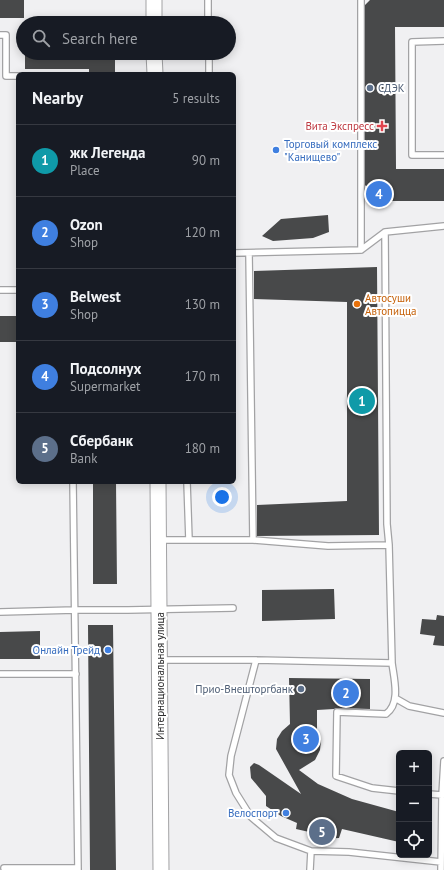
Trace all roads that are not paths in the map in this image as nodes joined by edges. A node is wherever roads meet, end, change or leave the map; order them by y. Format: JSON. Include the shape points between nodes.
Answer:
{"nodes":[{"id":1,"x":154,"y":0,"type":"edge"},
{"id":2,"x":208,"y":0,"type":"edge"},
{"id":3,"x":360,"y":0,"type":"edge"},
{"id":4,"x":154,"y":16,"type":"edge"},
{"id":5,"x":208,"y":16,"type":"edge"},
{"id":6,"x":0,"y":35,"type":"edge"},
{"id":7,"x":444,"y":41,"type":"edge"},
{"id":8,"x":154,"y":60,"type":"edge"},
{"id":9,"x":209,"y":60,"type":"edge"},
{"id":10,"x":154,"y":72,"type":"edge"},
{"id":11,"x":209,"y":72,"type":"edge"},
{"id":12,"x":16,"y":76,"type":"edge"},
{"id":13,"x":444,"y":155,"type":"edge"},
{"id":14,"x":444,"y":226,"type":"edge"},
{"id":15,"x":385,"y":232,"type":"junction"},
{"id":16,"x":361,"y":250,"type":"junction"},
{"id":17,"x":236,"y":253,"type":"edge"},
{"id":18,"x":249,"y":254,"type":"junction"},
{"id":19,"x":0,"y":290,"type":"edge"},
{"id":20,"x":16,"y":290,"type":"edge"},
{"id":21,"x":73,"y":484,"type":"edge"},
{"id":22,"x":158,"y":484,"type":"edge"},
{"id":23,"x":188,"y":484,"type":"edge"},
{"id":24,"x":158,"y":540,"type":"junction"},
{"id":25,"x":188,"y":540,"type":"junction"},
{"id":26,"x":254,"y":540,"type":"junction"},
{"id":27,"x":389,"y":545,"type":"junction"},
{"id":28,"x":233,"y":608,"type":"dead end"},
{"id":29,"x":159,"y":609,"type":"junction"},
{"id":30,"x":75,"y":610,"type":"junction"},
{"id":31,"x":0,"y":612,"type":"edge"},
{"id":32,"x":159,"y":660,"type":"junction"},
{"id":33,"x":256,"y":660,"type":"junction"},
{"id":34,"x":392,"y":663,"type":"junction"},
{"id":35,"x":0,"y":674,"type":"edge"},
{"id":36,"x":76,"y":674,"type":"junction"},
{"id":37,"x":395,"y":698,"type":"junction"},
{"id":38,"x":444,"y":713,"type":"edge"},
{"id":39,"x":444,"y":761,"type":"edge"},
{"id":40,"x":396,"y":790,"type":"edge"},
{"id":41,"x":432,"y":794,"type":"edge"},
{"id":42,"x":442,"y":795,"type":"junction"},
{"id":43,"x":311,"y":851,"type":"junction"},
{"id":44,"x":441,"y":862,"type":"junction"},
{"id":45,"x":3,"y":869,"type":"edge"},
{"id":46,"x":78,"y":869,"type":"edge"},
{"id":47,"x":161,"y":870,"type":"edge"},
{"id":48,"x":310,"y":870,"type":"edge"},
{"id":49,"x":441,"y":870,"type":"edge"}],
"edges":[{"from":1,"to":4,"type":"main road"},
{"from":2,"to":5,"type":"lane"},
{"from":3,"to":16,"type":"lane"},
{"from":6,"to":12,"type":"lane","via":[[6,35],[6,76]]},
{"from":7,"to":13,"type":"lane","via":[[412,42],[412,155]]},
{"from":8,"to":10,"type":"main road"},
{"from":9,"to":11,"type":"lane"},
{"from":14,"to":15,"type":"lane"},
{"from":15,"to":16,"type":"lane"},
{"from":15,"to":27,"type":"lane"},
{"from":16,"to":18,"type":"lane"},
{"from":17,"to":18,"type":"lane"},
{"from":18,"to":26,"type":"lane"},
{"from":19,"to":20,"type":"lane"},
{"from":21,"to":30,"type":"lane"},
{"from":22,"to":24,"type":"main road","name":"Интернациональная улица"},
{"from":23,"to":25,"type":"lane"},
{"from":24,"to":25,"type":"lane"},
{"from":24,"to":29,"type":"main road","name":"Интернациональная улица"},
{"from":25,"to":26,"type":"lane"},
{"from":26,"to":27,"type":"lane","via":[[328,546]]},
{"from":27,"to":34,"type":"lane"},
{"from":28,"to":29,"type":"lane"},
{"from":29,"to":30,"type":"lane"},
{"from":29,"to":32,"type":"main road","name":"Интернациональная улица"},
{"from":30,"to":31,"type":"lane"},
{"from":30,"to":36,"type":"lane"},
{"from":32,"to":33,"type":"lane"},
{"from":32,"to":47,"type":"main road","name":"Интернациональная улица"},
{"from":33,"to":34,"type":"lane"},
{"from":33,"to":43,"type":"lane","via":[[229,775],[236,793],[251,817],[276,838]]},
{"from":34,"to":37,"type":"lane"},
{"from":35,"to":36,"type":"lane"},
{"from":36,"to":46,"type":"lane"},
{"from":37,"to":38,"type":"lane","via":[[409,706]]},
{"from":37,"to":40,"type":"lane","via":[[393,706],[386,714],[337,712],[336,776],[372,788]]},
{"from":39,"to":42,"type":"lane"},
{"from":41,"to":42,"type":"lane"},
{"from":42,"to":44,"type":"lane"},
{"from":43,"to":44,"type":"lane","via":[[349,852]]},
{"from":43,"to":48,"type":"lane"},
{"from":44,"to":49,"type":"lane"},
{"from":45,"to":46,"type":"lane"}]}
